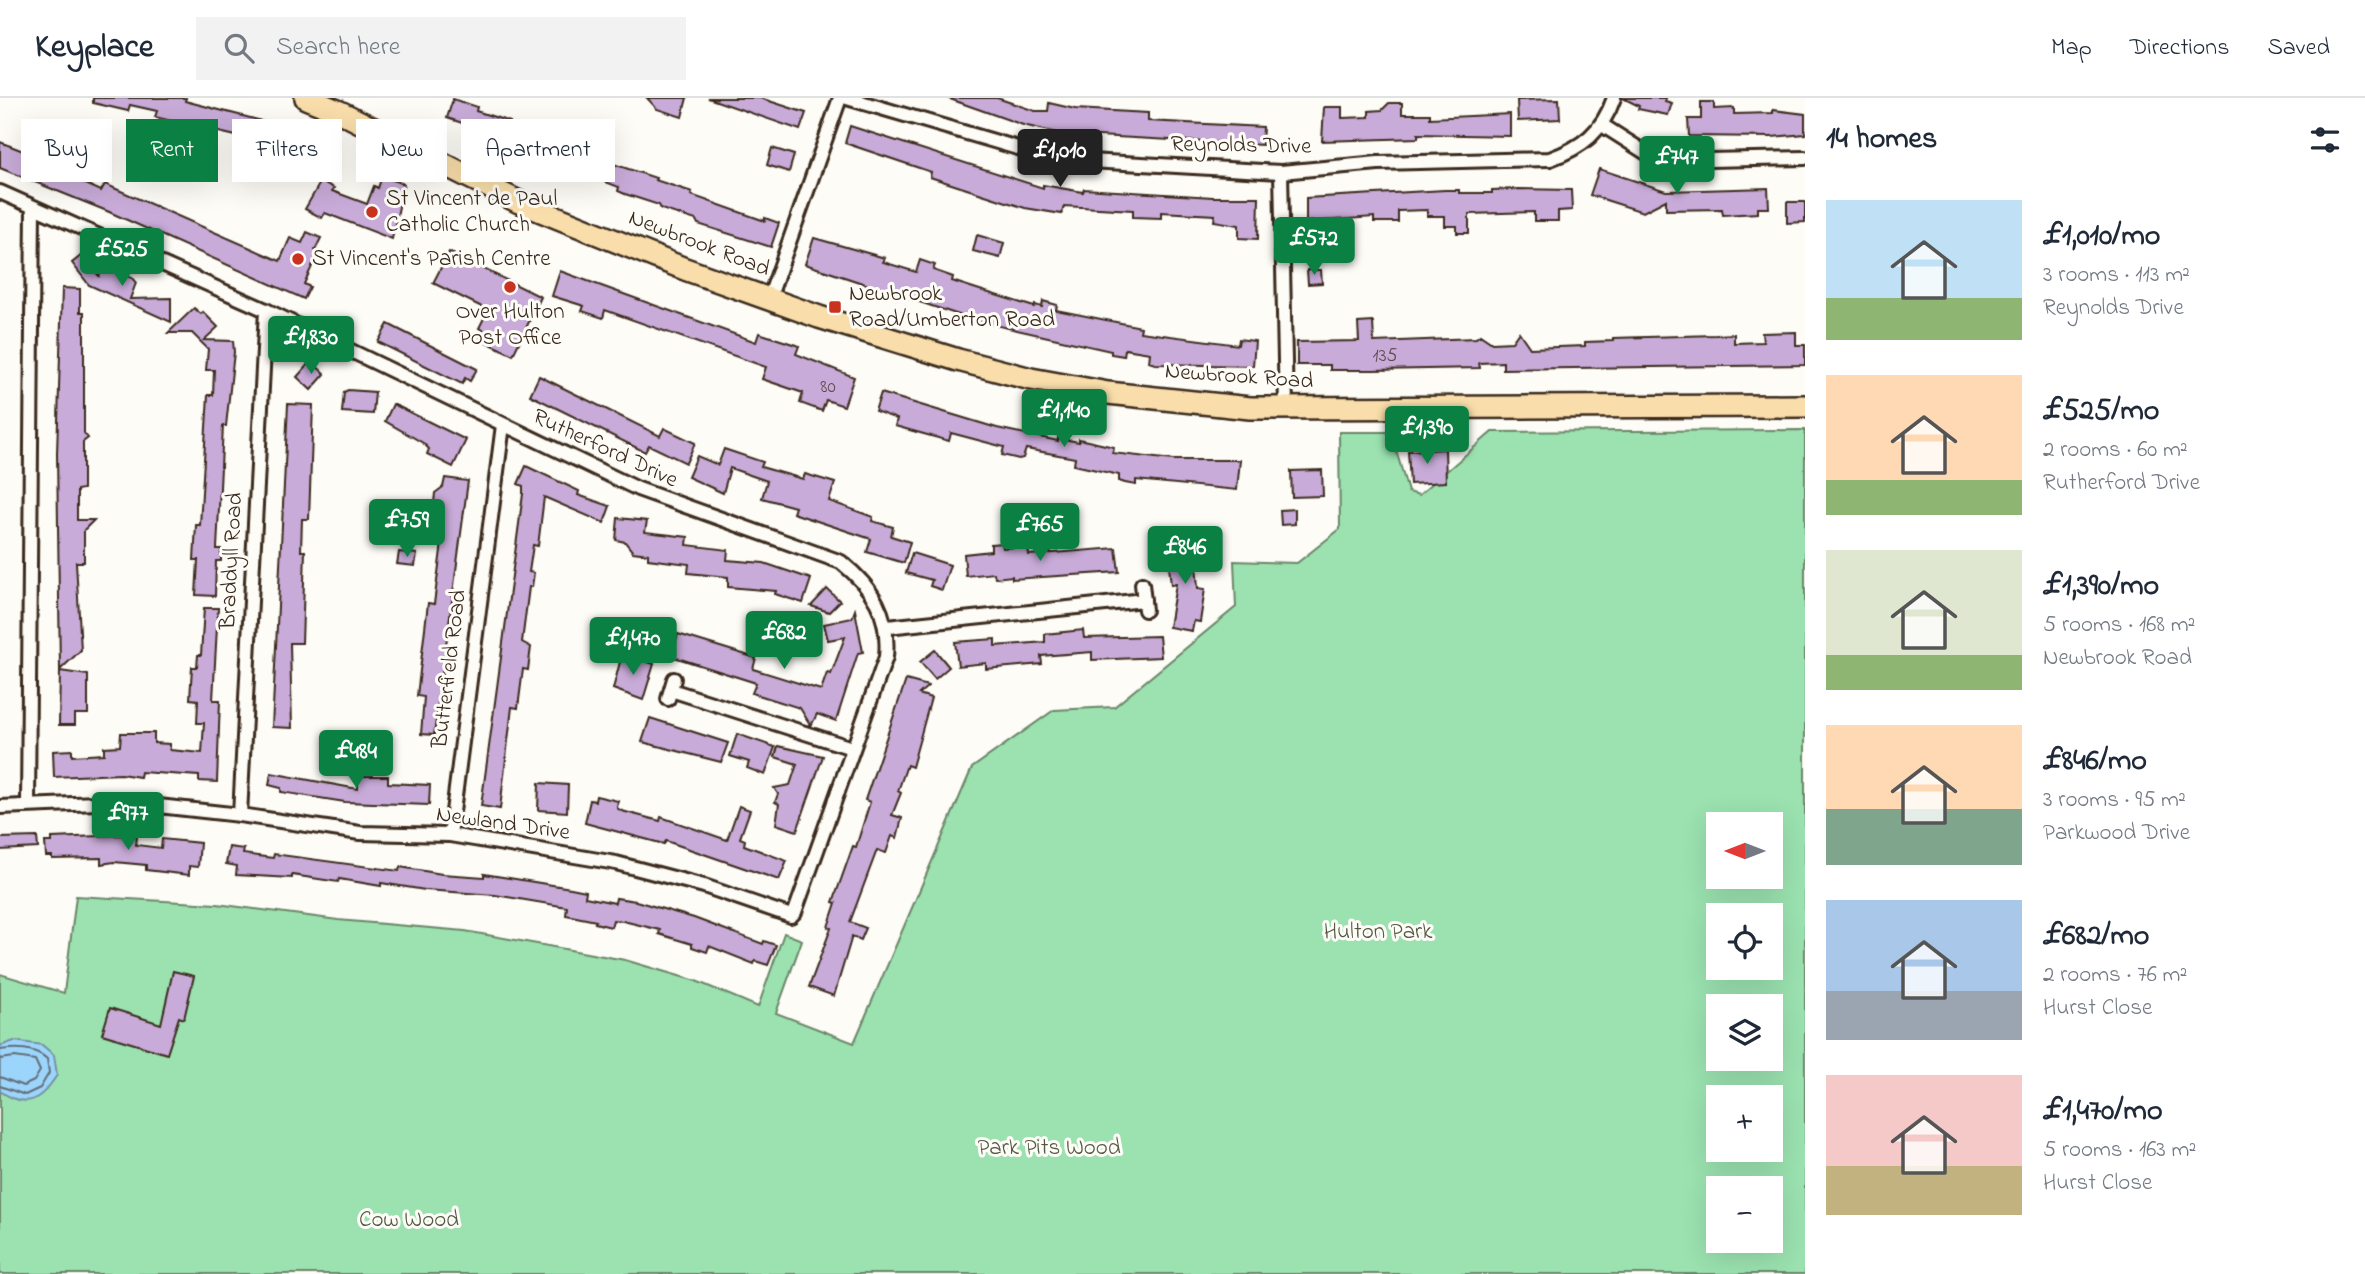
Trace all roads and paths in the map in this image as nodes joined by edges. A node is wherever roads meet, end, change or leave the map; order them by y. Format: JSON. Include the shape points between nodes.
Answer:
{"nodes":[{"id":1,"x":306,"y":98,"type":"edge"},
{"id":2,"x":840,"y":98,"type":"edge"},
{"id":3,"x":847,"y":98,"type":"edge"},
{"id":4,"x":1614,"y":98,"type":"edge"},
{"id":5,"x":1602,"y":125,"type":"junction"},
{"id":6,"x":1805,"y":158,"type":"edge"},
{"id":7,"x":1281,"y":172,"type":"junction"},
{"id":8,"x":0,"y":192,"type":"edge"},
{"id":9,"x":33,"y":207,"type":"junction"},
{"id":10,"x":769,"y":299,"type":"junction"},
{"id":11,"x":266,"y":310,"type":"junction"},
{"id":12,"x":1805,"y":406,"type":"edge"},
{"id":13,"x":1286,"y":408,"type":"junction"},
{"id":14,"x":503,"y":425,"type":"junction"},
{"id":15,"x":1142,"y":584,"type":"dead end"},
{"id":16,"x":887,"y":627,"type":"junction"},
{"id":17,"x":671,"y":689,"type":"dead end"},
{"id":18,"x":852,"y":748,"type":"junction"},
{"id":19,"x":29,"y":804,"type":"junction"},
{"id":20,"x":0,"y":807,"type":"edge"},
{"id":21,"x":240,"y":814,"type":"junction"},
{"id":22,"x":450,"y":835,"type":"junction"},
{"id":23,"x":784,"y":916,"type":"joint"}],
"edges":[{"from":1,"to":10,"type":"highway","name":"Newbrook Road","via":[[519,202]]},
{"from":2,"to":10,"type":"street"},
{"from":3,"to":7,"type":"street","name":"Reynolds Drive","via":[[1055,159]]},
{"from":4,"to":5,"type":"street","name":"Reynolds Drive"},
{"from":5,"to":6,"type":"street","via":[[1663,161],[1788,165]]},
{"from":5,"to":7,"type":"street","name":"Reynolds Drive","via":[[1574,150],[1550,159],[1378,163]]},
{"from":7,"to":13,"type":"street"},
{"from":8,"to":9,"type":"street","name":"Rutherford Drive"},
{"from":9,"to":11,"type":"street","name":"Rutherford Drive"},
{"from":9,"to":19,"type":"street"},
{"from":10,"to":13,"type":"highway","name":"Newbrook Road","via":[[1031,379],[1108,393]]},
{"from":11,"to":14,"type":"street","name":"Rutherford Drive"},
{"from":11,"to":21,"type":"street","name":"Braddyll Road"},
{"from":12,"to":13,"type":"highway","name":"Newbrook Road"},
{"from":14,"to":16,"type":"street","name":"Rutherford Drive","via":[[676,505],[841,562],[871,590]]},
{"from":14,"to":22,"type":"street","name":"Butterfield Road"},
{"from":15,"to":16,"type":"street","via":[[1144,605]]},
{"from":16,"to":18,"type":"street","name":"Rutherford Drive","via":[[886,657]]},
{"from":17,"to":18,"type":"street"},
{"from":18,"to":23,"type":"street","name":"Rutherford Drive","via":[[795,912]]},
{"from":19,"to":20,"type":"street","name":"Newland Drive"},
{"from":19,"to":21,"type":"street","name":"Newland Drive","via":[[122,802]]},
{"from":21,"to":22,"type":"street","name":"Newland Drive","via":[[360,832]]},
{"from":22,"to":23,"type":"street","name":"Newland Drive","via":[[616,863],[704,886]]}]}
